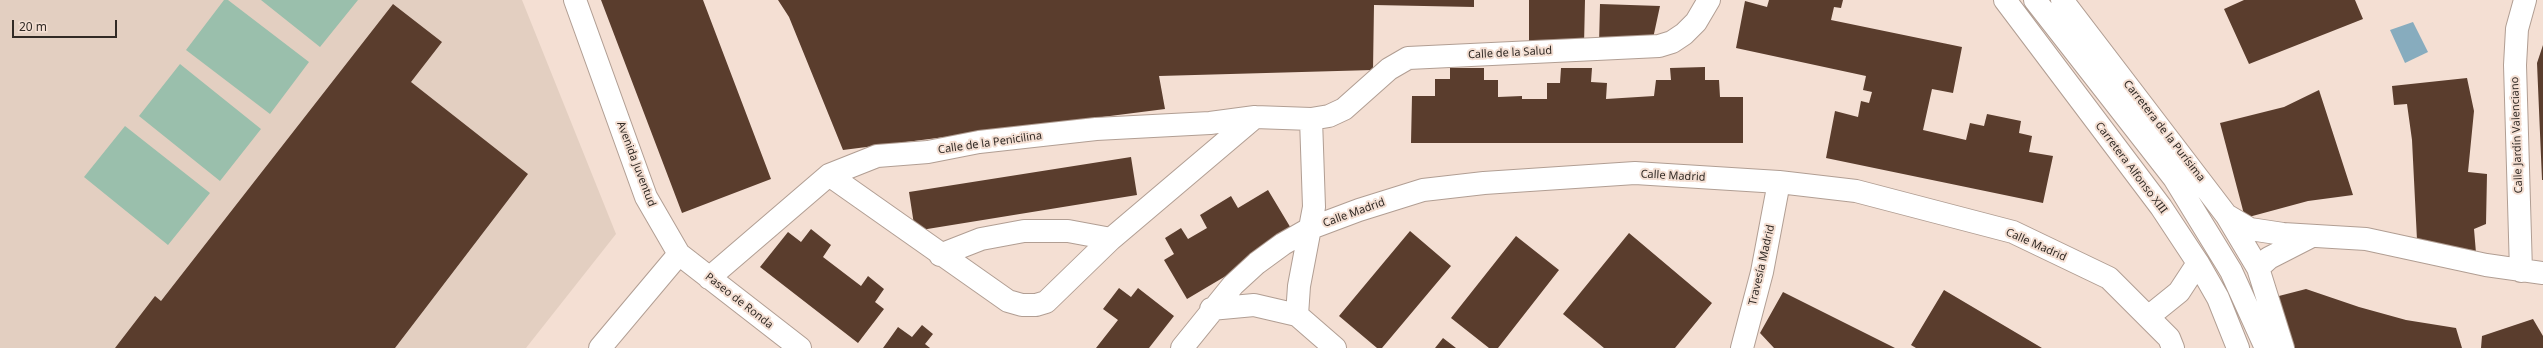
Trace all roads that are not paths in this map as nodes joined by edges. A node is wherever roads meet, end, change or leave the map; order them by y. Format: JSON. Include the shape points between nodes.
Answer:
{"nodes":[{"id":1,"x":575,"y":0,"type":"edge"},
{"id":2,"x":1709,"y":0,"type":"edge"},
{"id":3,"x":2006,"y":0,"type":"edge"},
{"id":4,"x":2035,"y":0,"type":"edge"},
{"id":5,"x":2062,"y":0,"type":"edge"},
{"id":6,"x":2525,"y":0,"type":"edge"},
{"id":7,"x":1255,"y":117,"type":"junction"},
{"id":8,"x":1311,"y":119,"type":"junction"},
{"id":9,"x":829,"y":175,"type":"junction"},
{"id":10,"x":1779,"y":182,"type":"junction"},
{"id":11,"x":2227,"y":216,"type":"junction"},
{"id":12,"x":1311,"y":228,"type":"junction"},
{"id":13,"x":2316,"y":234,"type":"junction"},
{"id":14,"x":1111,"y":239,"type":"junction"},
{"id":15,"x":679,"y":254,"type":"junction"},
{"id":16,"x":940,"y":255,"type":"junction"},
{"id":17,"x":2198,"y":263,"type":"junction"},
{"id":18,"x":2258,"y":268,"type":"junction"},
{"id":19,"x":2521,"y":271,"type":"junction"},
{"id":20,"x":2543,"y":273,"type":"edge"},
{"id":21,"x":709,"y":278,"type":"junction"},
{"id":22,"x":1211,"y":309,"type":"junction"},
{"id":23,"x":1297,"y":315,"type":"junction"},
{"id":24,"x":2148,"y":317,"type":"junction"},
{"id":25,"x":600,"y":348,"type":"edge"},
{"id":26,"x":800,"y":348,"type":"edge"},
{"id":27,"x":1182,"y":348,"type":"edge"},
{"id":28,"x":1335,"y":348,"type":"edge"},
{"id":29,"x":1742,"y":348,"type":"edge"},
{"id":30,"x":2173,"y":348,"type":"edge"},
{"id":31,"x":2238,"y":348,"type":"edge"},
{"id":32,"x":2266,"y":348,"type":"edge"},
{"id":33,"x":2283,"y":348,"type":"edge"}],
"edges":[{"from":1,"to":15,"type":"street","name":"Avenida Juventud","via":[[646,197]]},
{"from":2,"to":8,"type":"street","name":"Calle de la Salud","via":[[1696,22],[1684,34],[1672,42],[1659,46],[1408,58],[1389,69],[1344,109],[1329,116]]},
{"from":3,"to":17,"type":"street","name":"Carretera Alfonso XIII","via":[[2161,207]]},
{"from":4,"to":32,"type":"street","via":[[2174,178],[2231,271]]},
{"from":5,"to":11,"type":"street","name":"Carretera de la Purísima"},
{"from":6,"to":19,"type":"street","name":"Calle Jardín Valenciano","via":[[2517,29],[2515,65]]},
{"from":7,"to":8,"type":"street","name":"Calle de la Penicilina"},
{"from":7,"to":9,"type":"street","name":"Calle de la Penicilina","via":[[1210,123],[1096,129],[979,142],[928,152],[877,156]]},
{"from":7,"to":14,"type":"street"},
{"from":8,"to":12,"type":"street","via":[[1314,207]]},
{"from":9,"to":16,"type":"street"},
{"from":9,"to":21,"type":"street","name":"Calle de la Penicilina"},
{"from":10,"to":12,"type":"street","name":"Calle Madrid","via":[[1635,174],[1484,183],[1423,190]]},
{"from":10,"to":24,"type":"street","name":"Calle Madrid","via":[[1856,191],[2013,232],[2109,278]]},
{"from":10,"to":29,"type":"street","name":"Travesía Madrid","via":[[1762,272]]},
{"from":11,"to":13,"type":"street","via":[[2250,229],[2283,234]]},
{"from":11,"to":18,"type":"street","name":"Carretera de la Purísima"},
{"from":12,"to":22,"type":"street","name":"Calle Madrid","via":[[1257,263],[1232,285]]},
{"from":12,"to":23,"type":"street","via":[[1300,279]]},
{"from":13,"to":18,"type":"street","via":[[2269,258]]},
{"from":13,"to":19,"type":"street","via":[[2366,239]]},
{"from":14,"to":16,"type":"street","via":[[1068,231],[1024,231],[981,239]]},
{"from":14,"to":16,"type":"street","via":[[1046,302],[1036,305],[1008,301]]},
{"from":15,"to":21,"type":"street","name":"Paseo de Ronda"},
{"from":15,"to":25,"type":"street"},
{"from":17,"to":24,"type":"street","via":[[2179,292]]},
{"from":17,"to":31,"type":"street","name":"Carretera Alfonso XIII","via":[[2218,298]]},
{"from":18,"to":33,"type":"street"},
{"from":19,"to":20,"type":"street"},
{"from":21,"to":26,"type":"street","name":"Paseo de Ronda"},
{"from":22,"to":23,"type":"street","via":[[1254,305]]},
{"from":22,"to":27,"type":"street","name":"Calle Madrid"},
{"from":23,"to":28,"type":"street"},
{"from":24,"to":30,"type":"street","name":"Calle Madrid","via":[[2169,338]]}]}
